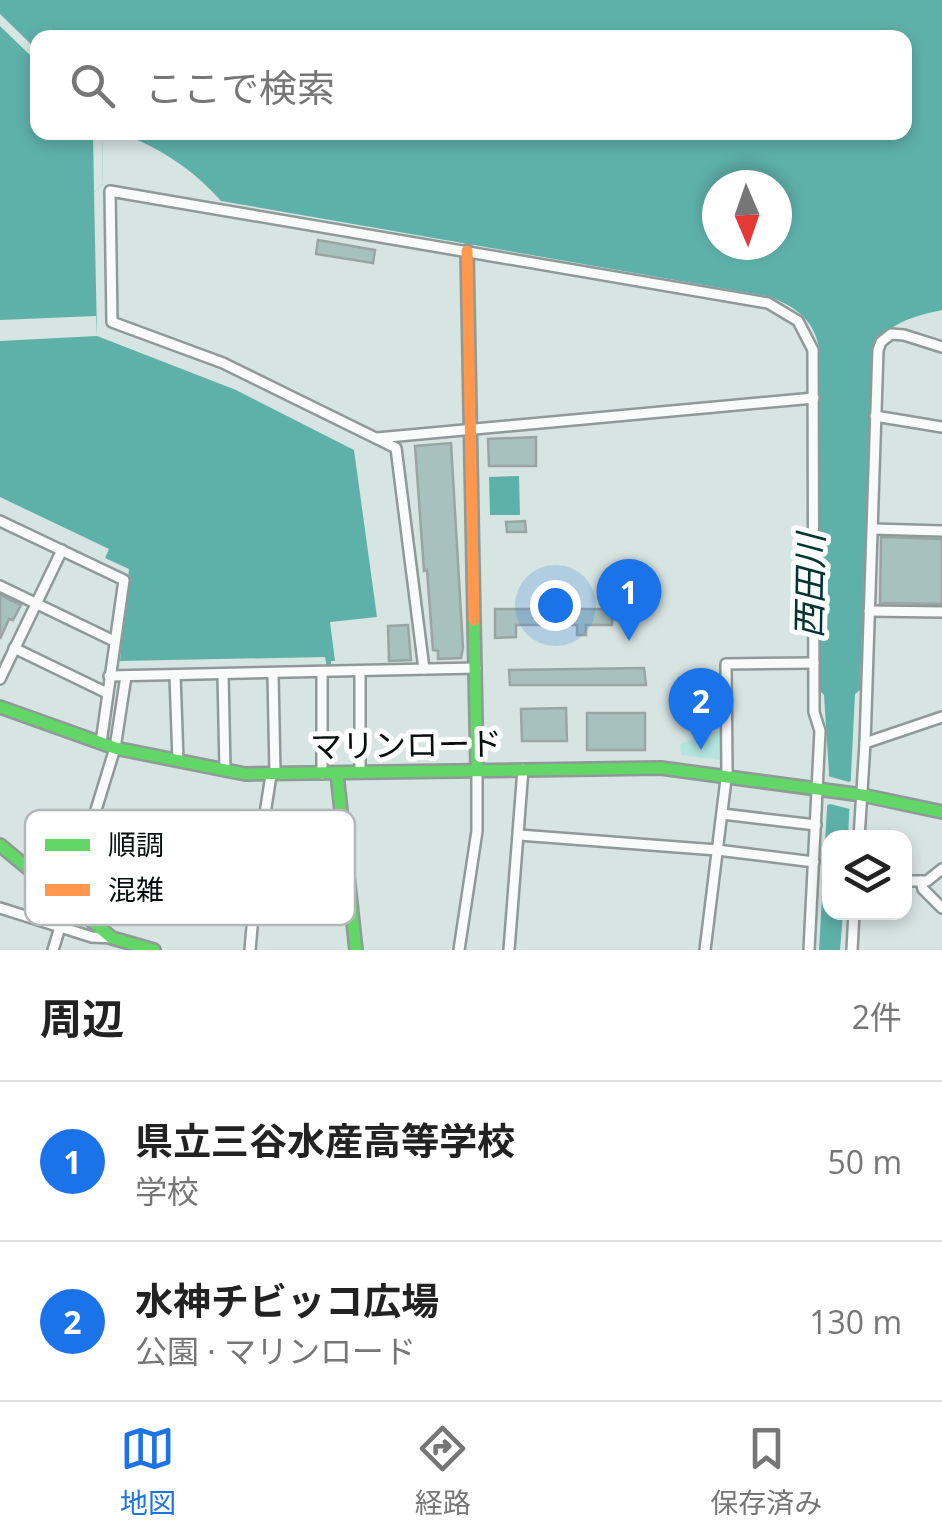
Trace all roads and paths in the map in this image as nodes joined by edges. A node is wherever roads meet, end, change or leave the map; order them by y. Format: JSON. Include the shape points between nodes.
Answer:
{"nodes":[{"id":1,"x":467,"y":250,"type":"junction"},
{"id":2,"x":942,"y":347,"type":"edge"},
{"id":3,"x":814,"y":398,"type":"junction"},
{"id":4,"x":875,"y":416,"type":"junction"},
{"id":5,"x":942,"y":427,"type":"edge"},
{"id":6,"x":470,"y":430,"type":"junction"},
{"id":7,"x":374,"y":438,"type":"junction"},
{"id":8,"x":0,"y":521,"type":"edge"},
{"id":9,"x":872,"y":529,"type":"junction"},
{"id":10,"x":942,"y":531,"type":"edge"},
{"id":11,"x":62,"y":550,"type":"junction"},
{"id":12,"x":0,"y":586,"type":"edge"},
{"id":13,"x":35,"y":604,"type":"junction"},
{"id":14,"x":869,"y":611,"type":"junction"},
{"id":15,"x":942,"y":612,"type":"edge"},
{"id":16,"x":114,"y":641,"type":"junction"},
{"id":17,"x":14,"y":648,"type":"junction"},
{"id":18,"x":814,"y":662,"type":"junction"},
{"id":19,"x":476,"y":668,"type":"junction"},
{"id":20,"x":424,"y":670,"type":"junction"},
{"id":21,"x":360,"y":671,"type":"junction"},
{"id":22,"x":322,"y":672,"type":"junction"},
{"id":23,"x":223,"y":674,"type":"junction"},
{"id":24,"x":273,"y":674,"type":"junction"},
{"id":25,"x":175,"y":675,"type":"junction"},
{"id":26,"x":109,"y":676,"type":"junction"},
{"id":27,"x":126,"y":676,"type":"junction"},
{"id":28,"x":0,"y":679,"type":"edge"},
{"id":29,"x":107,"y":693,"type":"junction"},
{"id":30,"x":0,"y":708,"type":"edge"},
{"id":31,"x":942,"y":717,"type":"edge"},
{"id":32,"x":866,"y":743,"type":"junction"},
{"id":33,"x":101,"y":744,"type":"junction"},
{"id":34,"x":115,"y":748,"type":"junction"},
{"id":35,"x":178,"y":760,"type":"junction"},
{"id":36,"x":224,"y":770,"type":"junction"},
{"id":37,"x":477,"y":770,"type":"junction"},
{"id":38,"x":523,"y":770,"type":"junction"},
{"id":39,"x":360,"y":773,"type":"junction"},
{"id":40,"x":322,"y":774,"type":"junction"},
{"id":41,"x":337,"y":774,"type":"junction"},
{"id":42,"x":273,"y":775,"type":"junction"},
{"id":43,"x":726,"y":775,"type":"junction"},
{"id":44,"x":820,"y":790,"type":"junction"},
{"id":45,"x":860,"y":795,"type":"junction"},
{"id":46,"x":95,"y":810,"type":"edge"},
{"id":47,"x":267,"y":810,"type":"edge"},
{"id":48,"x":341,"y":810,"type":"edge"},
{"id":49,"x":942,"y":812,"type":"edge"},
{"id":50,"x":722,"y":814,"type":"junction"},
{"id":51,"x":816,"y":825,"type":"junction"},
{"id":52,"x":858,"y":830,"type":"edge"},
{"id":53,"x":519,"y":836,"type":"junction"},
{"id":54,"x":0,"y":845,"type":"edge"},
{"id":55,"x":718,"y":850,"type":"junction"},
{"id":56,"x":814,"y":862,"type":"junction"},
{"id":57,"x":25,"y":866,"type":"edge"},
{"id":58,"x":942,"y":869,"type":"edge"},
{"id":59,"x":912,"y":881,"type":"edge"},
{"id":60,"x":921,"y":882,"type":"junction"},
{"id":61,"x":0,"y":908,"type":"edge"},
{"id":62,"x":942,"y":908,"type":"edge"},
{"id":63,"x":25,"y":916,"type":"edge"},
{"id":64,"x":854,"y":920,"type":"edge"},
{"id":65,"x":53,"y":925,"type":"edge"},
{"id":66,"x":96,"y":925,"type":"edge"},
{"id":67,"x":252,"y":925,"type":"edge"},
{"id":68,"x":353,"y":925,"type":"edge"},
{"id":69,"x":59,"y":927,"type":"junction"},
{"id":70,"x":112,"y":938,"type":"junction"},
{"id":71,"x":52,"y":950,"type":"edge"},
{"id":72,"x":154,"y":950,"type":"edge"},
{"id":73,"x":250,"y":950,"type":"edge"},
{"id":74,"x":356,"y":950,"type":"edge"},
{"id":75,"x":458,"y":950,"type":"edge"},
{"id":76,"x":510,"y":950,"type":"edge"},
{"id":77,"x":706,"y":950,"type":"edge"},
{"id":78,"x":809,"y":950,"type":"edge"},
{"id":79,"x":852,"y":950,"type":"edge"}],
"edges":[{"from":1,"to":3,"type":"street","via":[[787,311],[814,350]]},
{"from":1,"to":6,"type":"street"},
{"from":1,"to":7,"type":"street","via":[[110,191],[112,322],[223,363]]},
{"from":2,"to":4,"type":"street","via":[[904,335],[881,342]]},
{"from":3,"to":6,"type":"street"},
{"from":3,"to":18,"type":"street"},
{"from":4,"to":5,"type":"street"},
{"from":4,"to":9,"type":"street"},
{"from":6,"to":7,"type":"street"},
{"from":6,"to":19,"type":"street"},
{"from":7,"to":20,"type":"street","via":[[396,448]]},
{"from":8,"to":11,"type":"street"},
{"from":9,"to":10,"type":"street"},
{"from":9,"to":14,"type":"street"},
{"from":11,"to":13,"type":"street"},
{"from":11,"to":16,"type":"street","via":[[124,580]]},
{"from":12,"to":13,"type":"street"},
{"from":13,"to":16,"type":"street"},
{"from":13,"to":17,"type":"street"},
{"from":14,"to":15,"type":"street"},
{"from":14,"to":32,"type":"street"},
{"from":16,"to":26,"type":"street"},
{"from":17,"to":28,"type":"street"},
{"from":17,"to":29,"type":"street"},
{"from":18,"to":43,"type":"street","via":[[726,664]]},
{"from":18,"to":44,"type":"street"},
{"from":19,"to":20,"type":"street"},
{"from":19,"to":37,"type":"street"},
{"from":20,"to":21,"type":"street"},
{"from":21,"to":22,"type":"street"},
{"from":21,"to":39,"type":"street"},
{"from":22,"to":24,"type":"street"},
{"from":22,"to":40,"type":"street"},
{"from":23,"to":24,"type":"street"},
{"from":23,"to":25,"type":"street"},
{"from":23,"to":36,"type":"street"},
{"from":24,"to":42,"type":"street"},
{"from":25,"to":27,"type":"street"},
{"from":25,"to":35,"type":"street"},
{"from":26,"to":27,"type":"street"},
{"from":26,"to":29,"type":"street"},
{"from":27,"to":34,"type":"street"},
{"from":29,"to":33,"type":"street"},
{"from":30,"to":33,"type":"street","name":"マリンロード"},
{"from":31,"to":32,"type":"street"},
{"from":32,"to":45,"type":"street"},
{"from":33,"to":34,"type":"street","name":"マリンロード"},
{"from":34,"to":35,"type":"street","name":"マリンロード"},
{"from":34,"to":46,"type":"street"},
{"from":35,"to":36,"type":"street","name":"マリンロード"},
{"from":36,"to":42,"type":"street","name":"マリンロード"},
{"from":37,"to":38,"type":"street","name":"マリンロード"},
{"from":37,"to":39,"type":"street","name":"マリンロード"},
{"from":37,"to":75,"type":"street","via":[[476,831]]},
{"from":38,"to":43,"type":"street","name":"マリンロード","via":[[661,768]]},
{"from":38,"to":53,"type":"street"},
{"from":39,"to":41,"type":"street","name":"マリンロード"},
{"from":40,"to":41,"type":"street","name":"マリンロード"},
{"from":40,"to":42,"type":"street","name":"マリンロード"},
{"from":41,"to":48,"type":"street"},
{"from":42,"to":47,"type":"street"},
{"from":43,"to":44,"type":"street","name":"マリンロード"},
{"from":43,"to":50,"type":"street"},
{"from":44,"to":45,"type":"street","name":"マリンロード"},
{"from":44,"to":51,"type":"street"},
{"from":45,"to":49,"type":"street"},
{"from":45,"to":52,"type":"street"},
{"from":50,"to":51,"type":"street"},
{"from":50,"to":55,"type":"street"},
{"from":51,"to":56,"type":"street"},
{"from":53,"to":55,"type":"street"},
{"from":53,"to":76,"type":"street"},
{"from":54,"to":57,"type":"street"},
{"from":55,"to":56,"type":"street"},
{"from":55,"to":77,"type":"street"},
{"from":56,"to":78,"type":"street"},
{"from":58,"to":60,"type":"street"},
{"from":59,"to":60,"type":"street"},
{"from":60,"to":62,"type":"street"},
{"from":61,"to":63,"type":"street"},
{"from":64,"to":79,"type":"street"},
{"from":65,"to":69,"type":"street"},
{"from":66,"to":70,"type":"street"},
{"from":67,"to":73,"type":"street"},
{"from":68,"to":74,"type":"street"},
{"from":69,"to":70,"type":"street"},
{"from":69,"to":71,"type":"street"},
{"from":70,"to":72,"type":"street"}]}
